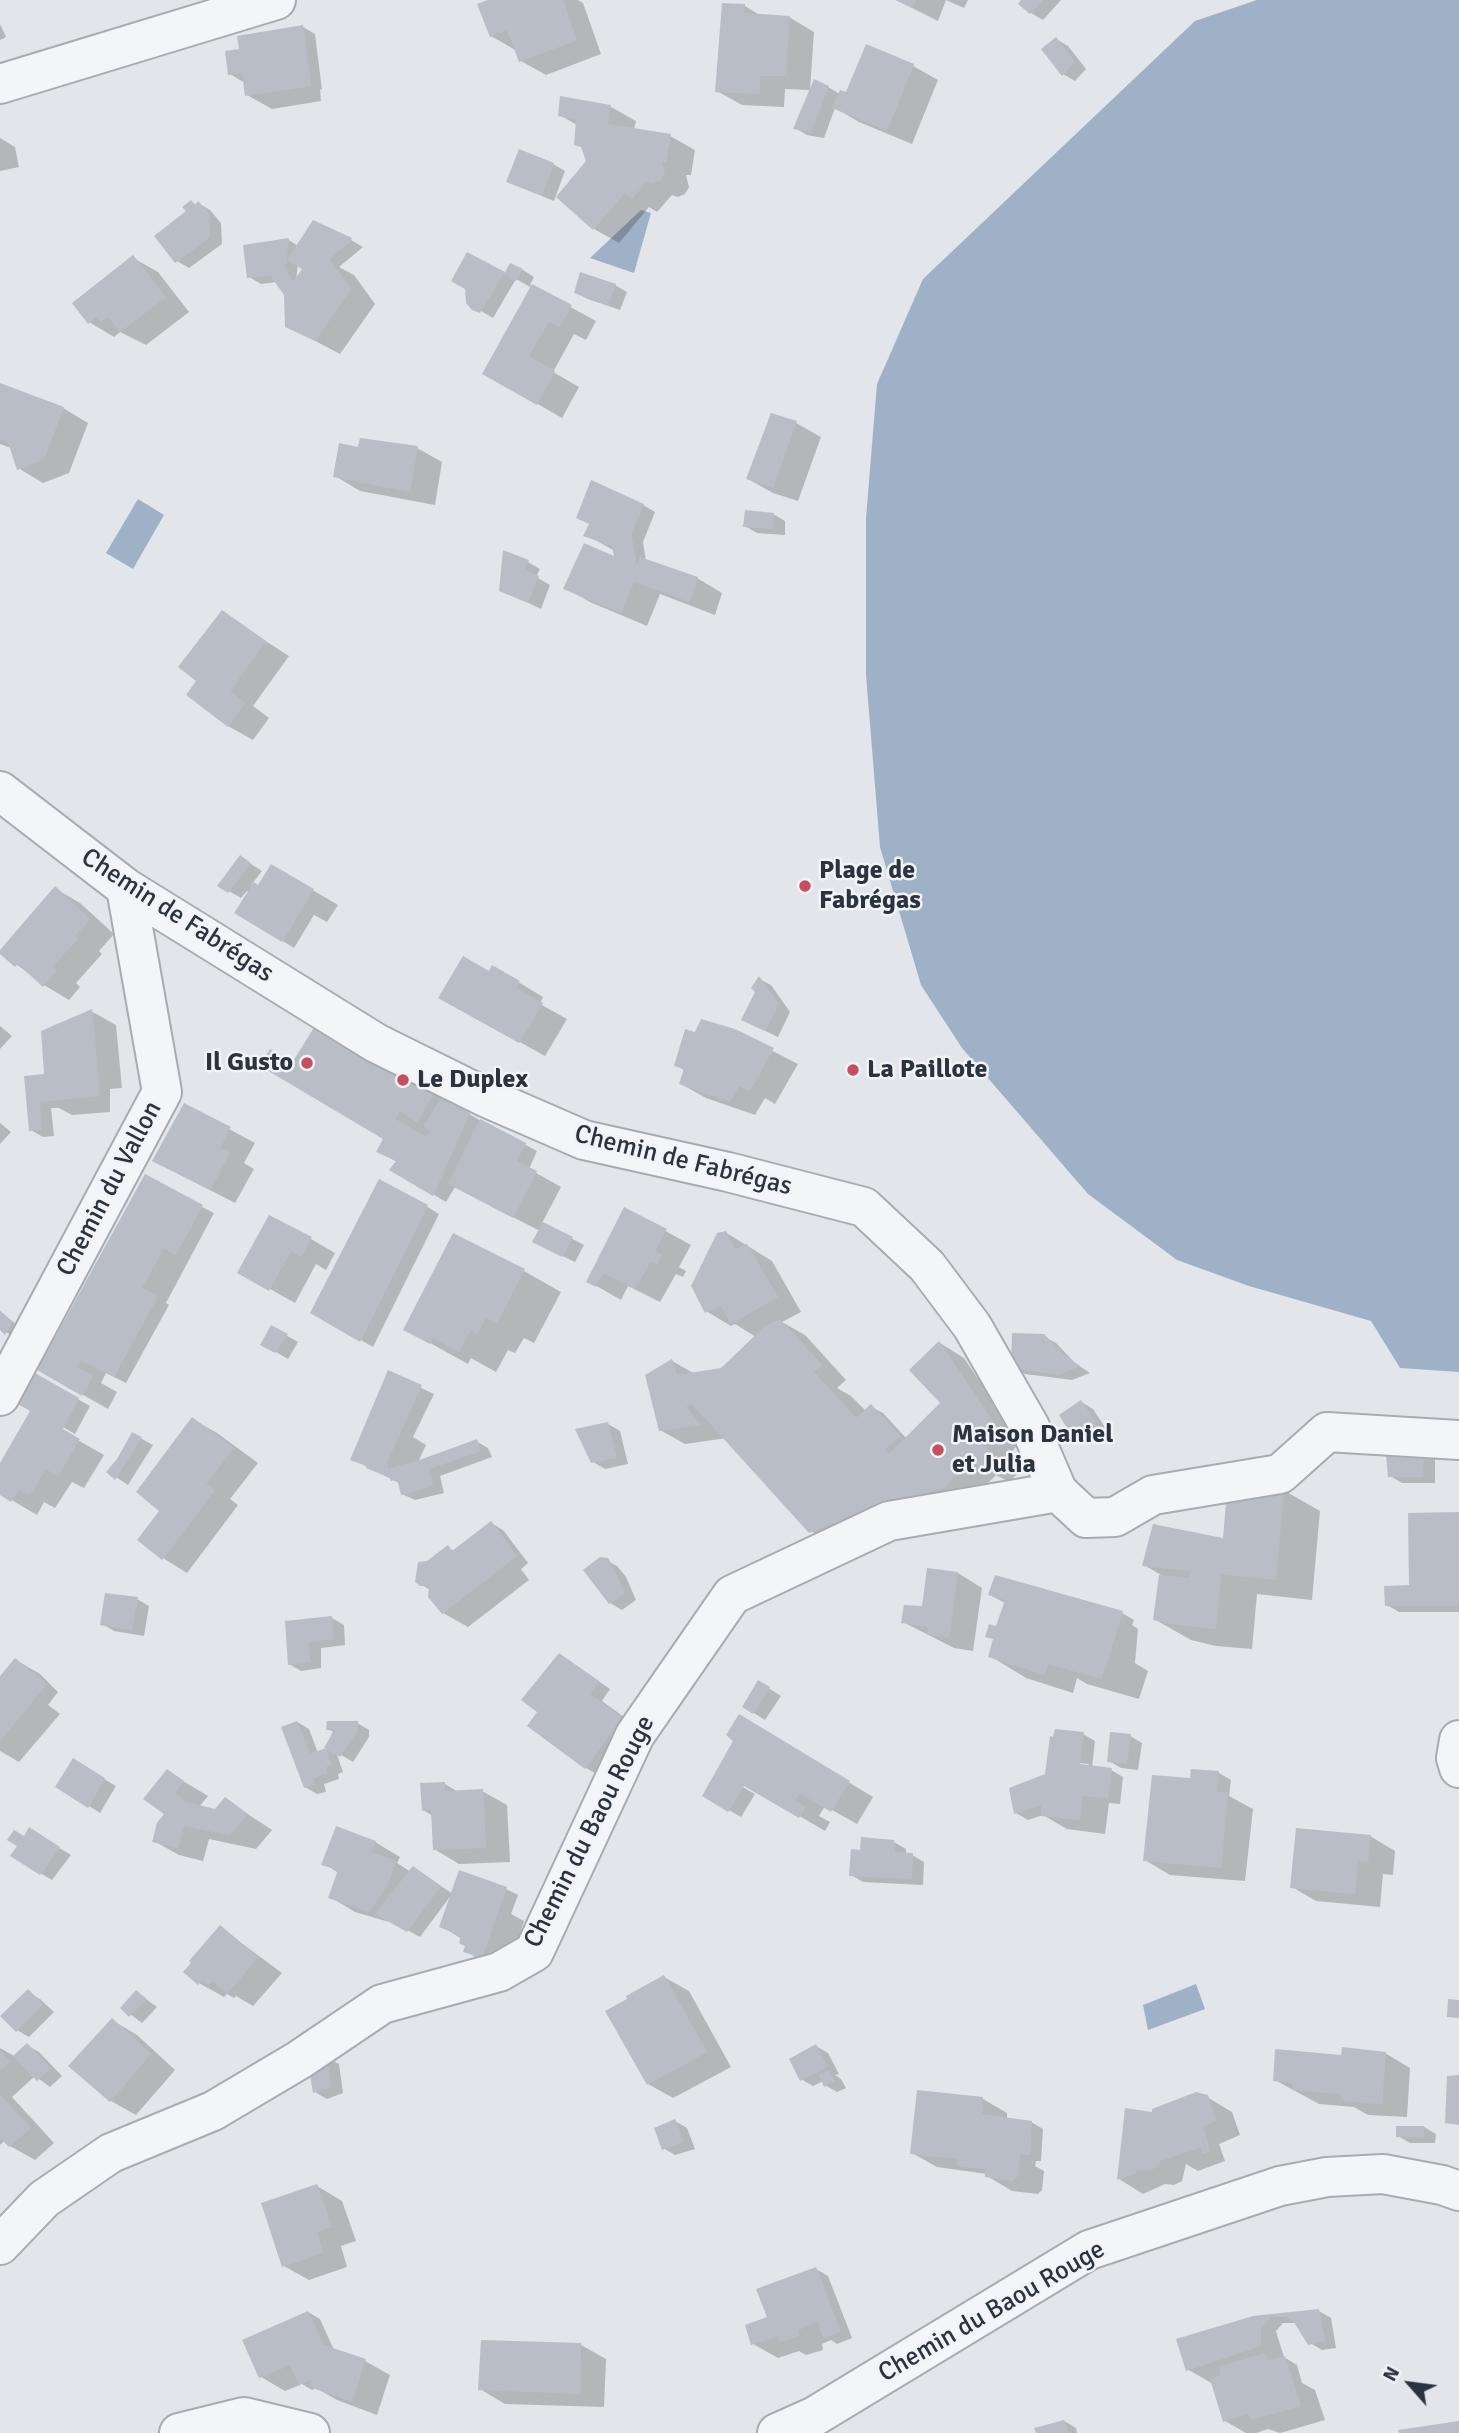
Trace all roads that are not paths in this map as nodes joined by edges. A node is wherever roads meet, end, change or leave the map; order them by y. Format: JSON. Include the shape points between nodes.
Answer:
{"nodes":[{"id":1,"x":276,"y":0,"type":"edge"},
{"id":2,"x":0,"y":84,"type":"edge"},
{"id":3,"x":0,"y":791,"type":"edge"},
{"id":4,"x":126,"y":888,"type":"junction"},
{"id":5,"x":0,"y":1396,"type":"edge"},
{"id":6,"x":1459,"y":1440,"type":"edge"},
{"id":7,"x":1058,"y":1492,"type":"junction"},
{"id":8,"x":1459,"y":1740,"type":"edge"},
{"id":9,"x":1459,"y":1768,"type":"edge"},
{"id":10,"x":1459,"y":2191,"type":"edge"},
{"id":11,"x":0,"y":2245,"type":"edge"},
{"id":12,"x":179,"y":2433,"type":"edge"},
{"id":13,"x":310,"y":2433,"type":"edge"},
{"id":14,"x":777,"y":2433,"type":"edge"}],
"edges":[{"from":1,"to":2,"type":"street"},
{"from":3,"to":4,"type":"street","name":"Chemin de Fabrégas"},
{"from":4,"to":5,"type":"street","name":"Chemin du Vallon","via":[[162,1092]]},
{"from":4,"to":7,"type":"street","name":"Chemin de Fabrégas","via":[[376,1043],[572,1135],[864,1207],[927,1266],[972,1326],[1030,1427]]},
{"from":6,"to":7,"type":"street","name":"Chemin de Fabrégas","via":[[1327,1433],[1280,1474],[1153,1495],[1115,1517],[1086,1518]]},
{"from":7,"to":11,"type":"street","name":"Chemin du Baou Rouge","via":[[889,1521],[732,1595],[635,1735],[534,1952],[499,1972],[382,2004],[213,2111],[111,2153],[44,2199]]},
{"from":8,"to":9,"type":"street"},
{"from":10,"to":14,"type":"street","name":"Chemin du Baou Rouge","via":[[1383,2174],[1327,2177],[1280,2186],[1089,2250],[815,2416]]},
{"from":12,"to":13,"type":"street","via":[[244,2417]]}]}
